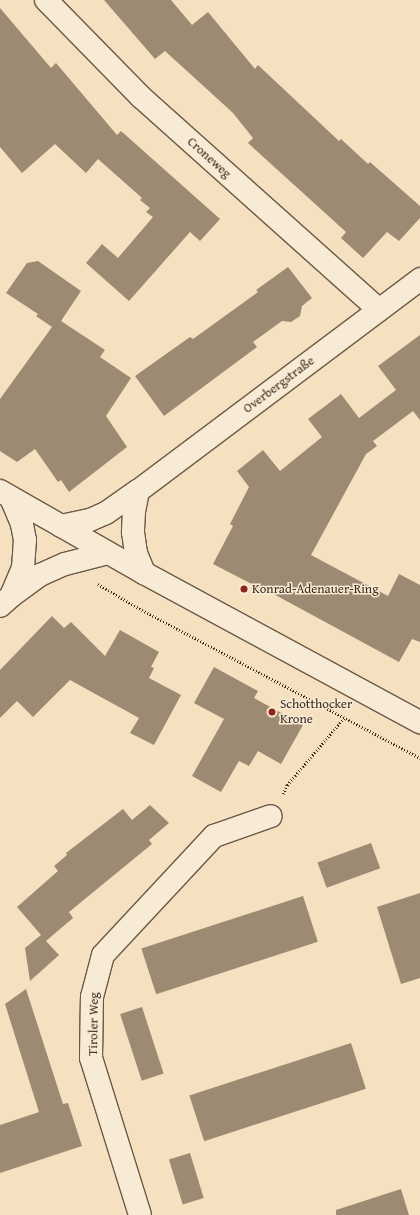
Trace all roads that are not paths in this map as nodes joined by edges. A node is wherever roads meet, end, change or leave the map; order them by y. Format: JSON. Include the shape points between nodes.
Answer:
{"nodes":[{"id":1,"x":46,"y":0,"type":"edge"},
{"id":2,"x":420,"y":279,"type":"edge"},
{"id":3,"x":379,"y":310,"type":"junction"},
{"id":4,"x":138,"y":491,"type":"junction"},
{"id":5,"x":6,"y":494,"type":"edge"},
{"id":6,"x":60,"y":526,"type":"junction"},
{"id":7,"x":108,"y":553,"type":"junction"},
{"id":8,"x":144,"y":573,"type":"junction"},
{"id":9,"x":5,"y":601,"type":"edge"},
{"id":10,"x":420,"y":722,"type":"edge"},
{"id":11,"x":271,"y":816,"type":"road end"},
{"id":12,"x":140,"y":1215,"type":"edge"}],
"edges":[{"from":1,"to":3,"type":"street","name":"Croneweg","via":[[142,97]]},
{"from":2,"to":3,"type":"street","name":"Overbergstraße"},
{"from":3,"to":4,"type":"street","name":"Overbergstraße"},
{"from":4,"to":6,"type":"street","name":"Overbergstraße","via":[[106,513],[90,520]]},
{"from":4,"to":8,"type":"street","via":[[133,532],[136,553]]},
{"from":5,"to":6,"type":"street"},
{"from":5,"to":9,"type":"street","via":[[22,524],[25,540],[23,568]]},
{"from":6,"to":7,"type":"street"},
{"from":7,"to":8,"type":"street"},
{"from":7,"to":9,"type":"street","via":[[65,564],[40,575]]},
{"from":8,"to":10,"type":"street"},
{"from":11,"to":12,"type":"street","name":"Tiroler Weg","via":[[214,836],[103,955],[92,997],[91,1058]]}]}
